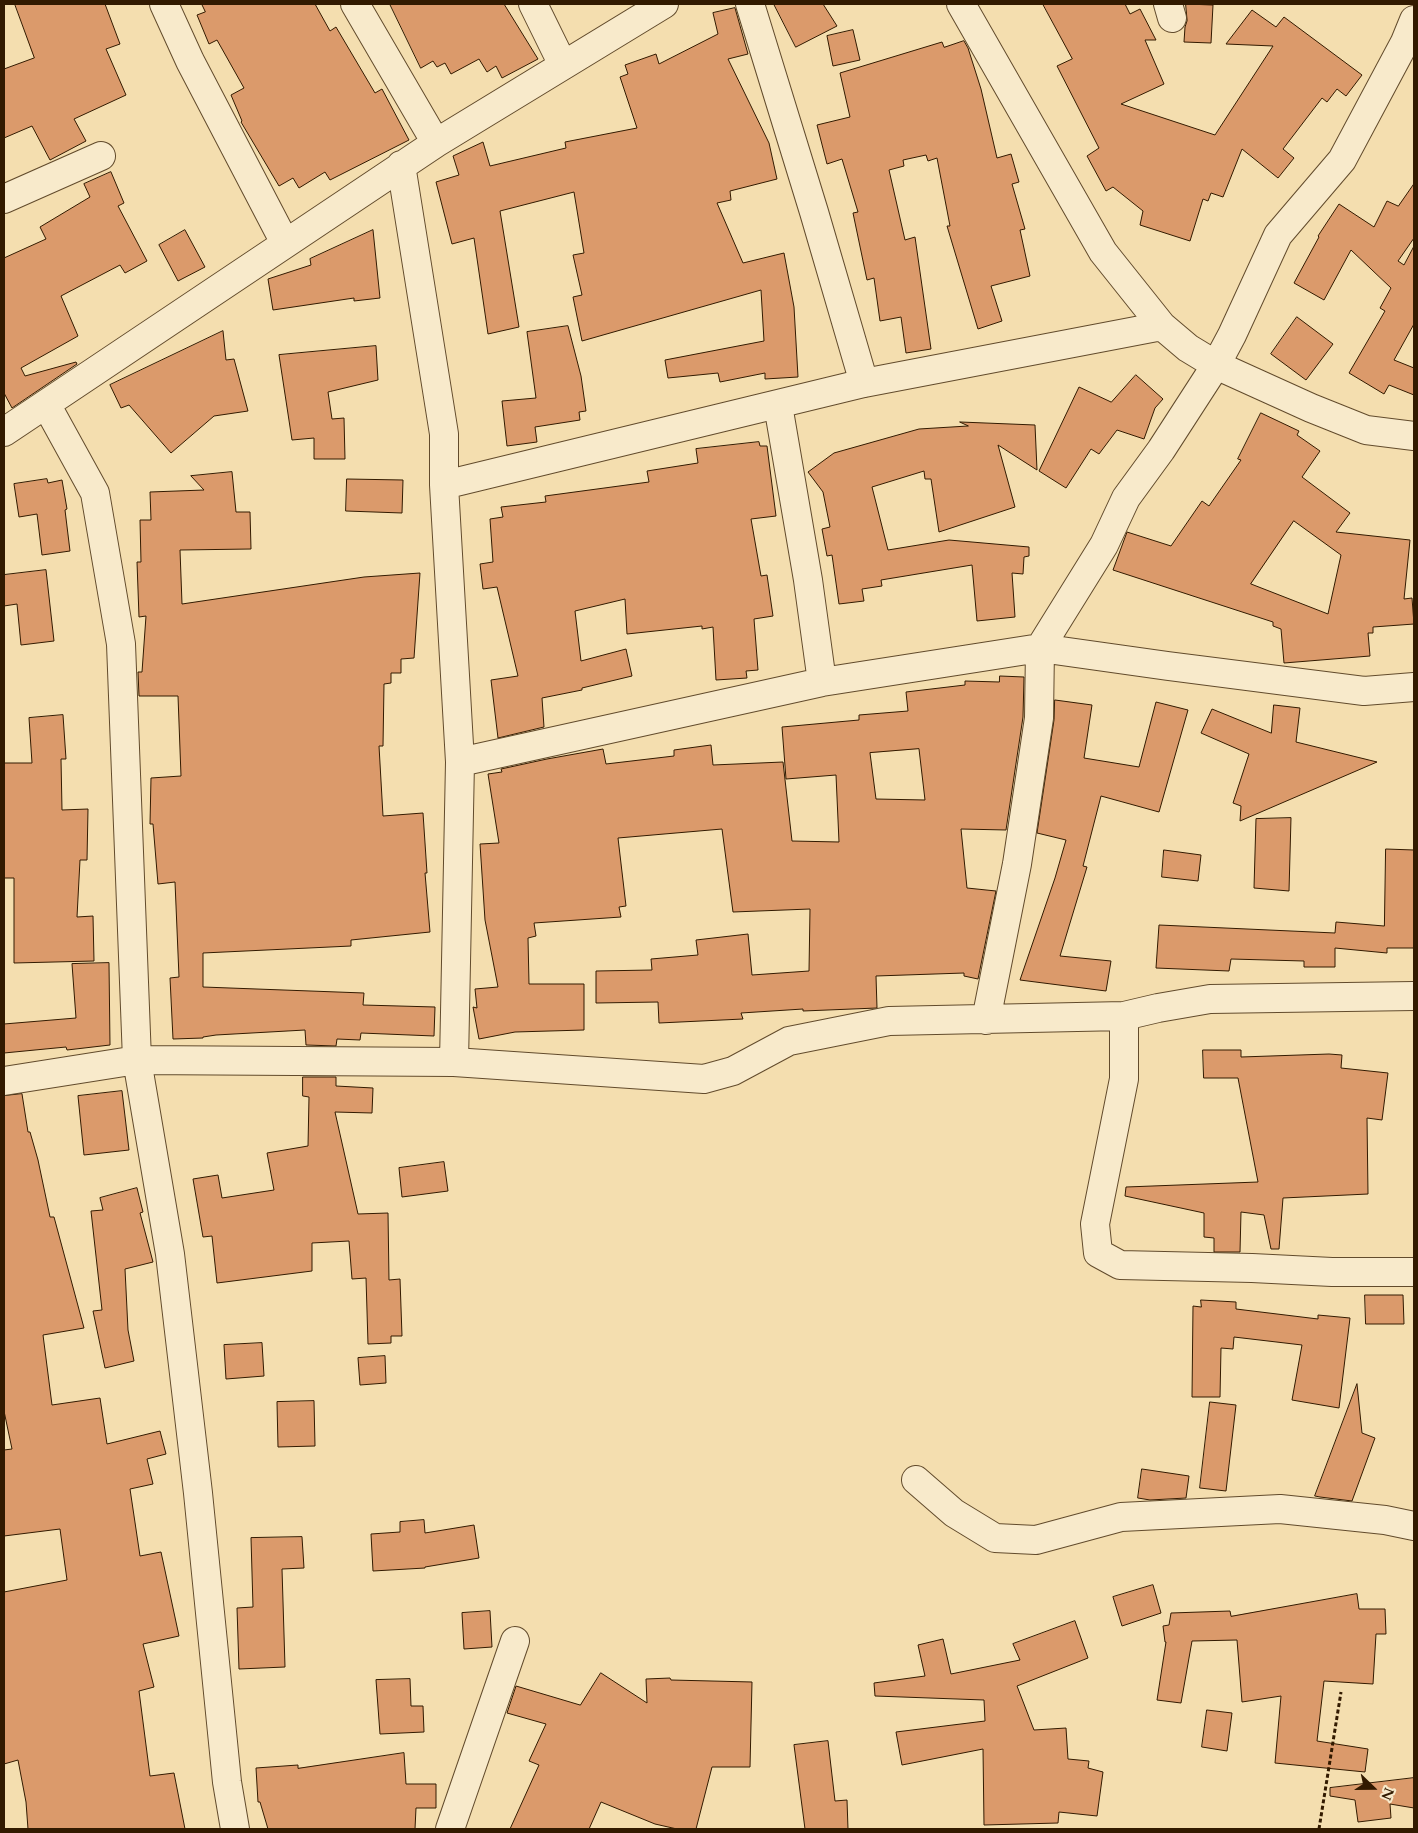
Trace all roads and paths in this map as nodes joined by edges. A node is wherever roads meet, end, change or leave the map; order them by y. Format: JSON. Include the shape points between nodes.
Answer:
{"nodes":[{"id":1,"x":164,"y":4,"type":"edge"},
{"id":2,"x":355,"y":4,"type":"edge"},
{"id":3,"x":533,"y":4,"type":"edge"},
{"id":4,"x":664,"y":4,"type":"edge"},
{"id":5,"x":750,"y":4,"type":"edge"},
{"id":6,"x":962,"y":4,"type":"edge"},
{"id":7,"x":1414,"y":20,"type":"edge"},
{"id":8,"x":563,"y":65,"type":"junction"},
{"id":9,"x":436,"y":142,"type":"junction"},
{"id":10,"x":101,"y":156,"type":"dead end"},
{"id":11,"x":401,"y":165,"type":"junction"},
{"id":12,"x":4,"y":199,"type":"edge"},
{"id":13,"x":285,"y":243,"type":"junction"},
{"id":14,"x":1162,"y":326,"type":"junction"},
{"id":15,"x":1216,"y":365,"type":"junction"},
{"id":16,"x":864,"y":383,"type":"junction"},
{"id":17,"x":46,"y":404,"type":"junction"},
{"id":18,"x":778,"y":405,"type":"junction"},
{"id":19,"x":4,"y":432,"type":"edge"},
{"id":20,"x":1414,"y":436,"type":"edge"},
{"id":21,"x":444,"y":485,"type":"junction"},
{"id":22,"x":1040,"y":648,"type":"junction"},
{"id":23,"x":822,"y":682,"type":"junction"},
{"id":24,"x":1414,"y":687,"type":"edge"},
{"id":25,"x":460,"y":762,"type":"junction"},
{"id":26,"x":1414,"y":996,"type":"edge"},
{"id":27,"x":1124,"y":1016,"type":"junction"},
{"id":28,"x":986,"y":1020,"type":"junction"},
{"id":29,"x":137,"y":1060,"type":"junction"},
{"id":30,"x":454,"y":1062,"type":"junction"},
{"id":31,"x":4,"y":1081,"type":"edge"},
{"id":32,"x":1414,"y":1272,"type":"edge"},
{"id":33,"x":916,"y":1480,"type":"dead end"},
{"id":34,"x":1414,"y":1526,"type":"edge"},
{"id":35,"x":516,"y":1641,"type":"dead end"},
{"id":36,"x":1341,"y":1692,"type":"dead end"},
{"id":37,"x":235,"y":1829,"type":"edge"},
{"id":38,"x":450,"y":1829,"type":"edge"},
{"id":39,"x":1319,"y":1829,"type":"edge"}],
"edges":[{"from":1,"to":13,"type":"street","via":[[190,61]]},
{"from":2,"to":9,"type":"street"},
{"from":3,"to":8,"type":"street"},
{"from":4,"to":8,"type":"street"},
{"from":5,"to":16,"type":"street"},
{"from":6,"to":14,"type":"street","via":[[1103,252]]},
{"from":7,"to":15,"type":"street","via":[[1406,42],[1342,160],[1278,235]]},
{"from":8,"to":9,"type":"street"},
{"from":9,"to":11,"type":"street"},
{"from":10,"to":12,"type":"street"},
{"from":11,"to":13,"type":"street"},
{"from":11,"to":21,"type":"street","via":[[444,434]]},
{"from":13,"to":17,"type":"street"},
{"from":14,"to":15,"type":"street","via":[[1188,348]]},
{"from":14,"to":16,"type":"street"},
{"from":15,"to":20,"type":"street","via":[[1366,430]]},
{"from":15,"to":22,"type":"street","via":[[1126,498],[1104,545]]},
{"from":16,"to":18,"type":"street"},
{"from":17,"to":19,"type":"street"},
{"from":17,"to":29,"type":"street","via":[[95,493],[120,644]]},
{"from":18,"to":21,"type":"street"},
{"from":18,"to":23,"type":"street"},
{"from":21,"to":25,"type":"street"},
{"from":22,"to":23,"type":"street"},
{"from":22,"to":24,"type":"street","via":[[1364,691]]},
{"from":22,"to":28,"type":"street","via":[[1037,728],[1017,864]]},
{"from":23,"to":25,"type":"street"},
{"from":25,"to":30,"type":"street"},
{"from":26,"to":27,"type":"street","via":[[1210,999]]},
{"from":27,"to":28,"type":"street"},
{"from":27,"to":32,"type":"street","via":[[1124,1079],[1096,1224],[1098,1253],[1120,1265]]},
{"from":28,"to":30,"type":"street","via":[[889,1021],[789,1041],[734,1071],[704,1080]]},
{"from":29,"to":30,"type":"street"},
{"from":29,"to":31,"type":"street"},
{"from":29,"to":37,"type":"street","via":[[170,1254],[227,1782]]},
{"from":33,"to":34,"type":"street","via":[[954,1513],[994,1538],[1036,1540],[1121,1517],[1280,1509]]},
{"from":35,"to":38,"type":"street"},
{"from":36,"to":39,"type":"path"}]}
